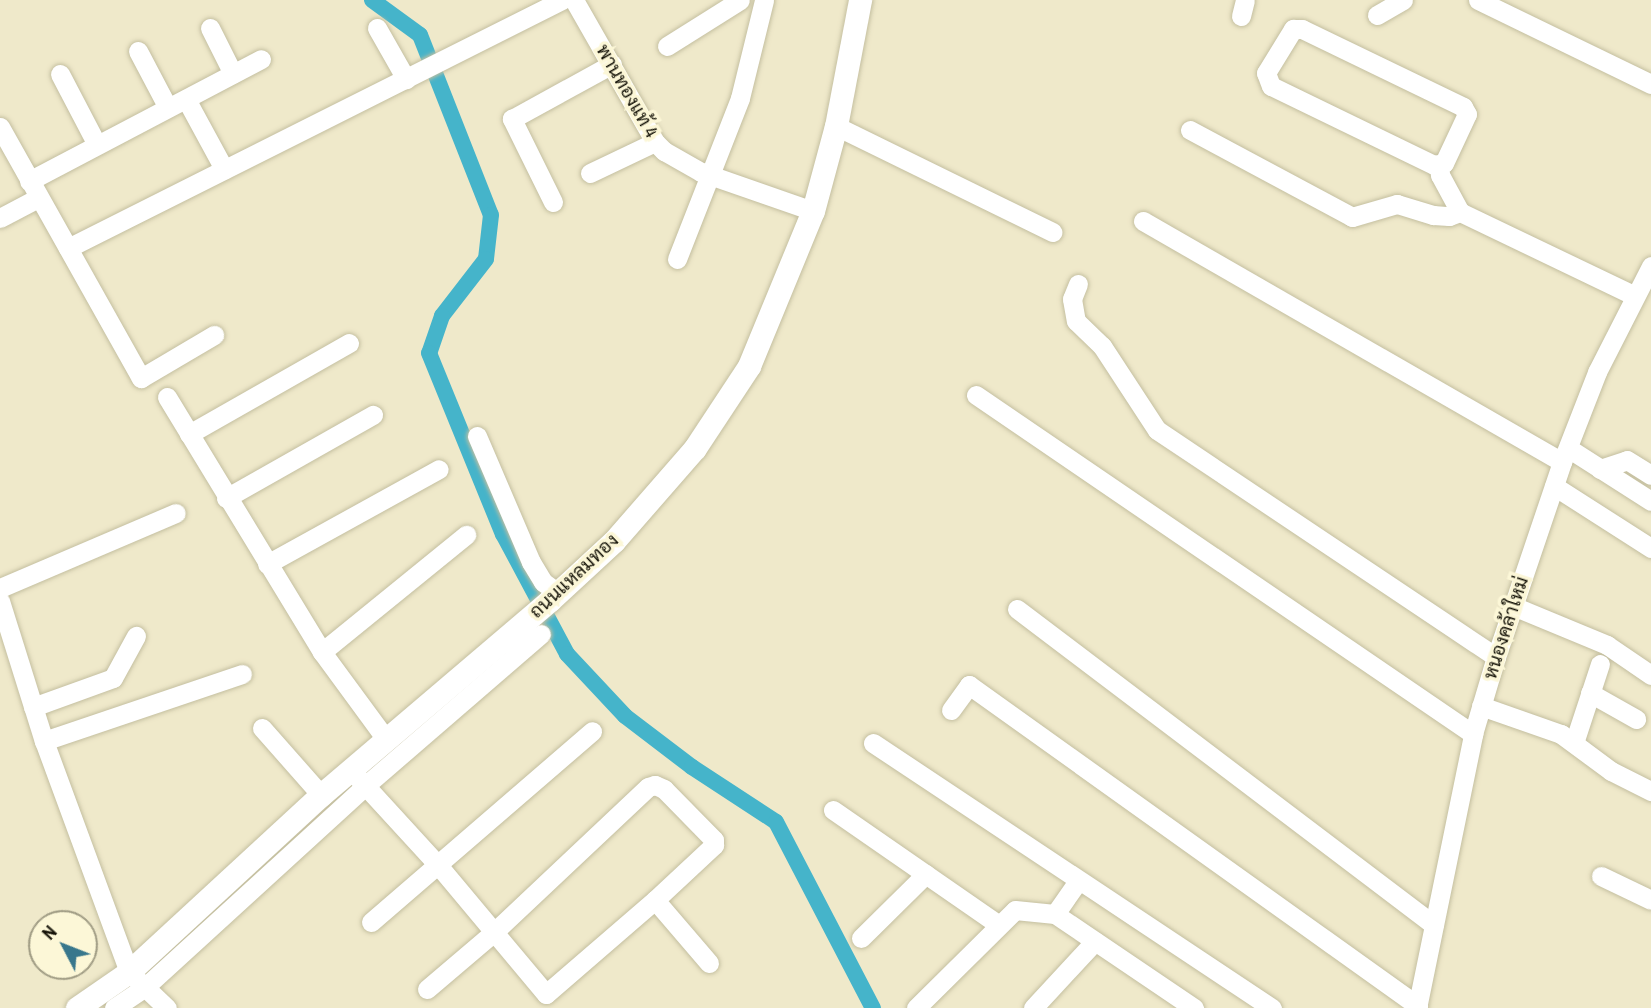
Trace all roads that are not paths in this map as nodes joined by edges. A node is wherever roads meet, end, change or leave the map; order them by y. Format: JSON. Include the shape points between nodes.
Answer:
{"nodes":[{"id":1,"x":562,"y":0,"type":"edge"},
{"id":2,"x":574,"y":0,"type":"edge"},
{"id":3,"x":740,"y":0,"type":"edge"},
{"id":4,"x":764,"y":0,"type":"edge"},
{"id":5,"x":860,"y":0,"type":"edge"},
{"id":6,"x":1403,"y":0,"type":"edge"},
{"id":7,"x":1478,"y":0,"type":"edge"},
{"id":8,"x":1377,"y":15,"type":"dead end"},
{"id":9,"x":210,"y":27,"type":"dead end"},
{"id":10,"x":377,"y":28,"type":"dead end"},
{"id":11,"x":667,"y":46,"type":"dead end"},
{"id":12,"x":138,"y":51,"type":"dead end"},
{"id":13,"x":261,"y":59,"type":"dead end"},
{"id":14,"x":612,"y":64,"type":"junction"},
{"id":15,"x":60,"y":74,"type":"dead end"},
{"id":16,"x":233,"y":74,"type":"junction"},
{"id":17,"x":413,"y":76,"type":"junction"},
{"id":18,"x":1651,"y":85,"type":"edge"},
{"id":19,"x":186,"y":99,"type":"junction"},
{"id":20,"x":168,"y":108,"type":"junction"},
{"id":21,"x":836,"y":126,"type":"junction"},
{"id":22,"x":0,"y":127,"type":"edge"},
{"id":23,"x":1190,"y":130,"type":"dead end"},
{"id":24,"x":655,"y":142,"type":"junction"},
{"id":25,"x":96,"y":143,"type":"junction"},
{"id":26,"x":1439,"y":166,"type":"junction"},
{"id":27,"x":224,"y":169,"type":"junction"},
{"id":28,"x":590,"y":173,"type":"dead end"},
{"id":29,"x":711,"y":175,"type":"junction"},
{"id":30,"x":34,"y":189,"type":"junction"},
{"id":31,"x":553,"y":202,"type":"dead end"},
{"id":32,"x":813,"y":211,"type":"junction"},
{"id":33,"x":1460,"y":212,"type":"junction"},
{"id":34,"x":0,"y":218,"type":"edge"},
{"id":35,"x":1143,"y":221,"type":"dead end"},
{"id":36,"x":1052,"y":232,"type":"dead end"},
{"id":37,"x":68,"y":248,"type":"junction"},
{"id":38,"x":677,"y":259,"type":"dead end"},
{"id":39,"x":1651,"y":266,"type":"edge"},
{"id":40,"x":1079,"y":284,"type":"dead end"},
{"id":41,"x":1635,"y":296,"type":"junction"},
{"id":42,"x":214,"y":335,"type":"dead end"},
{"id":43,"x":349,"y":343,"type":"dead end"},
{"id":44,"x":976,"y":395,"type":"dead end"},
{"id":45,"x":167,"y":397,"type":"dead end"},
{"id":46,"x":373,"y":415,"type":"dead end"},
{"id":47,"x":189,"y":434,"type":"junction"},
{"id":48,"x":477,"y":436,"type":"dead end"},
{"id":49,"x":1565,"y":455,"type":"junction"},
{"id":50,"x":439,"y":469,"type":"dead end"},
{"id":51,"x":1600,"y":469,"type":"junction"},
{"id":52,"x":1651,"y":475,"type":"edge"},
{"id":53,"x":1554,"y":486,"type":"junction"},
{"id":54,"x":226,"y":498,"type":"junction"},
{"id":55,"x":1651,"y":501,"type":"edge"},
{"id":56,"x":176,"y":513,"type":"dead end"},
{"id":57,"x":466,"y":535,"type":"dead end"},
{"id":58,"x":1651,"y":548,"type":"edge"},
{"id":59,"x":267,"y":564,"type":"junction"},
{"id":60,"x":0,"y":588,"type":"edge"},
{"id":61,"x":554,"y":597,"type":"junction"},
{"id":62,"x":0,"y":601,"type":"edge"},
{"id":63,"x":1513,"y":606,"type":"junction"},
{"id":64,"x":1017,"y":608,"type":"dead end"},
{"id":65,"x":534,"y":627,"type":"junction"},
{"id":66,"x":136,"y":636,"type":"dead end"},
{"id":67,"x":322,"y":652,"type":"junction"},
{"id":68,"x":1496,"y":657,"type":"junction"},
{"id":69,"x":1600,"y":664,"type":"dead end"},
{"id":70,"x":242,"y":674,"type":"dead end"},
{"id":71,"x":1651,"y":675,"type":"edge"},
{"id":72,"x":1590,"y":694,"type":"junction"},
{"id":73,"x":1481,"y":706,"type":"junction"},
{"id":74,"x":33,"y":707,"type":"junction"},
{"id":75,"x":951,"y":710,"type":"dead end"},
{"id":76,"x":1636,"y":719,"type":"dead end"},
{"id":77,"x":261,"y":728,"type":"dead end"},
{"id":78,"x":592,"y":731,"type":"dead end"},
{"id":79,"x":1473,"y":734,"type":"junction"},
{"id":80,"x":386,"y":738,"type":"junction"},
{"id":81,"x":44,"y":741,"type":"junction"},
{"id":82,"x":873,"y":743,"type":"dead end"},
{"id":83,"x":1574,"y":743,"type":"junction"},
{"id":84,"x":358,"y":777,"type":"junction"},
{"id":85,"x":1651,"y":791,"type":"edge"},
{"id":86,"x":321,"y":795,"type":"junction"},
{"id":87,"x":833,"y":810,"type":"dead end"},
{"id":88,"x":438,"y":865,"type":"junction"},
{"id":89,"x":926,"y":874,"type":"junction"},
{"id":90,"x":1601,"y":876,"type":"dead end"},
{"id":91,"x":1078,"y":881,"type":"junction"},
{"id":92,"x":655,"y":900,"type":"junction"},
{"id":93,"x":1651,"y":900,"type":"edge"},
{"id":94,"x":1055,"y":914,"type":"junction"},
{"id":95,"x":371,"y":922,"type":"dead end"},
{"id":96,"x":1434,"y":925,"type":"junction"},
{"id":97,"x":999,"y":926,"type":"junction"},
{"id":98,"x":494,"y":932,"type":"junction"},
{"id":99,"x":861,"y":938,"type":"dead end"},
{"id":100,"x":1096,"y":941,"type":"junction"},
{"id":101,"x":709,"y":963,"type":"dead end"},
{"id":102,"x":137,"y":980,"type":"junction"},
{"id":103,"x":427,"y":989,"type":"dead end"},
{"id":104,"x":1417,"y":1007,"type":"edge"},
{"id":105,"x":77,"y":1008,"type":"edge"},
{"id":106,"x":114,"y":1008,"type":"edge"},
{"id":107,"x":167,"y":1008,"type":"edge"},
{"id":108,"x":916,"y":1008,"type":"edge"},
{"id":109,"x":1033,"y":1008,"type":"edge"},
{"id":110,"x":1194,"y":1008,"type":"edge"},
{"id":111,"x":1272,"y":1008,"type":"edge"}],
"edges":[{"from":1,"to":17,"type":"street"},
{"from":2,"to":14,"type":"street","name":"พานทองแท้ 4"},
{"from":3,"to":11,"type":"street"},
{"from":4,"to":29,"type":"street","via":[[740,98]]},
{"from":5,"to":21,"type":"main road","name":"ถนนแหลมทอง"},
{"from":6,"to":8,"type":"street"},
{"from":7,"to":18,"type":"street"},
{"from":9,"to":16,"type":"street"},
{"from":10,"to":17,"type":"street"},
{"from":12,"to":20,"type":"street"},
{"from":13,"to":16,"type":"street"},
{"from":14,"to":24,"type":"street","name":"พานทองแท้ 4"},
{"from":14,"to":31,"type":"street","via":[[512,119]]},
{"from":15,"to":25,"type":"street"},
{"from":16,"to":19,"type":"street"},
{"from":17,"to":27,"type":"street"},
{"from":19,"to":20,"type":"street"},
{"from":19,"to":27,"type":"street"},
{"from":20,"to":25,"type":"street"},
{"from":21,"to":32,"type":"main road","name":"ถนนแหลมทอง"},
{"from":21,"to":36,"type":"street"},
{"from":22,"to":30,"type":"street"},
{"from":23,"to":33,"type":"street","via":[[1352,217],[1398,204],[1433,215]]},
{"from":24,"to":28,"type":"street"},
{"from":24,"to":29,"type":"street","name":"พานทองแท้ 4","via":[[680,161]]},
{"from":25,"to":30,"type":"street"},
{"from":26,"to":26,"type":"street","via":[[1467,114],[1463,107],[1302,29],[1293,29],[1286,36],[1266,73],[1271,86]]},
{"from":26,"to":33,"type":"street"},
{"from":27,"to":37,"type":"street"},
{"from":29,"to":32,"type":"street","name":"พานทองแท้ 4"},
{"from":29,"to":38,"type":"street"},
{"from":30,"to":34,"type":"street"},
{"from":30,"to":37,"type":"street"},
{"from":32,"to":61,"type":"main road","name":"ถนนแหลมทอง","via":[[749,366],[695,448],[614,541]]},
{"from":33,"to":41,"type":"street"},
{"from":35,"to":49,"type":"street"},
{"from":37,"to":42,"type":"street","via":[[141,378]]},
{"from":39,"to":41,"type":"street","name":"หนองคล้าใหม่"},
{"from":40,"to":68,"type":"street","via":[[1072,299],[1076,321],[1102,346],[1157,430]]},
{"from":41,"to":49,"type":"street","name":"หนองคล้าใหม่","via":[[1597,372]]},
{"from":43,"to":47,"type":"street"},
{"from":44,"to":79,"type":"street"},
{"from":45,"to":47,"type":"street"},
{"from":46,"to":54,"type":"street"},
{"from":47,"to":54,"type":"street"},
{"from":48,"to":61,"type":"street","via":[[531,562]]},
{"from":49,"to":51,"type":"street"},
{"from":49,"to":53,"type":"street","name":"หนองคล้าใหม่"},
{"from":50,"to":59,"type":"street"},
{"from":51,"to":52,"type":"street","via":[[1627,460]]},
{"from":51,"to":55,"type":"street"},
{"from":53,"to":58,"type":"street"},
{"from":53,"to":63,"type":"street","name":"หนองคล้าใหม่"},
{"from":54,"to":59,"type":"street"},
{"from":56,"to":60,"type":"street"},
{"from":57,"to":67,"type":"street"},
{"from":59,"to":67,"type":"street"},
{"from":61,"to":65,"type":"main road","name":"ถนนแหลมทอง"},
{"from":62,"to":74,"type":"street"},
{"from":63,"to":68,"type":"street","name":"หนองคล้าใหม่"},
{"from":63,"to":71,"type":"street","via":[[1607,645]]},
{"from":64,"to":96,"type":"street"},
{"from":65,"to":80,"type":"main road","name":"ถนนแหลมทอง"},
{"from":65,"to":84,"type":"street"},
{"from":66,"to":74,"type":"street","via":[[113,678]]},
{"from":67,"to":80,"type":"street"},
{"from":68,"to":73,"type":"street","name":"หนองคล้าใหม่"},
{"from":69,"to":72,"type":"street"},
{"from":70,"to":81,"type":"street"},
{"from":72,"to":76,"type":"street"},
{"from":72,"to":83,"type":"street"},
{"from":73,"to":79,"type":"street","name":"หนองคล้าใหม่"},
{"from":73,"to":83,"type":"street","via":[[1561,734]]},
{"from":74,"to":81,"type":"street"},
{"from":75,"to":104,"type":"street","via":[[969,685]]},
{"from":77,"to":86,"type":"street"},
{"from":78,"to":88,"type":"street"},
{"from":79,"to":96,"type":"street","name":"หนองคล้าใหม่"},
{"from":80,"to":84,"type":"main road","name":"ถนนแหลมทอง"},
{"from":81,"to":102,"type":"street"},
{"from":82,"to":91,"type":"street"},
{"from":83,"to":85,"type":"street","via":[[1611,771]]},
{"from":84,"to":86,"type":"main road","name":"ถนนแหลมทอง"},
{"from":84,"to":88,"type":"street"},
{"from":84,"to":102,"type":"street"},
{"from":86,"to":102,"type":"main road","name":"ถนนแหลมทอง"},
{"from":87,"to":89,"type":"street"},
{"from":88,"to":95,"type":"street"},
{"from":88,"to":98,"type":"street"},
{"from":89,"to":97,"type":"street"},
{"from":89,"to":99,"type":"street"},
{"from":90,"to":93,"type":"street"},
{"from":91,"to":94,"type":"street"},
{"from":91,"to":111,"type":"street"},
{"from":92,"to":98,"type":"street","via":[[546,993]]},
{"from":92,"to":98,"type":"street","via":[[714,845],[664,789],[655,785]]},
{"from":92,"to":101,"type":"street"},
{"from":94,"to":97,"type":"street","via":[[1015,910]]},
{"from":94,"to":100,"type":"street"},
{"from":96,"to":104,"type":"street","name":"หนองคล้าใหม่"},
{"from":97,"to":108,"type":"street"},
{"from":98,"to":103,"type":"street"},
{"from":100,"to":109,"type":"street"},
{"from":100,"to":110,"type":"street"},
{"from":102,"to":105,"type":"main road","name":"ถนนแหลมทอง"},
{"from":102,"to":106,"type":"street"},
{"from":102,"to":107,"type":"street"}]}
